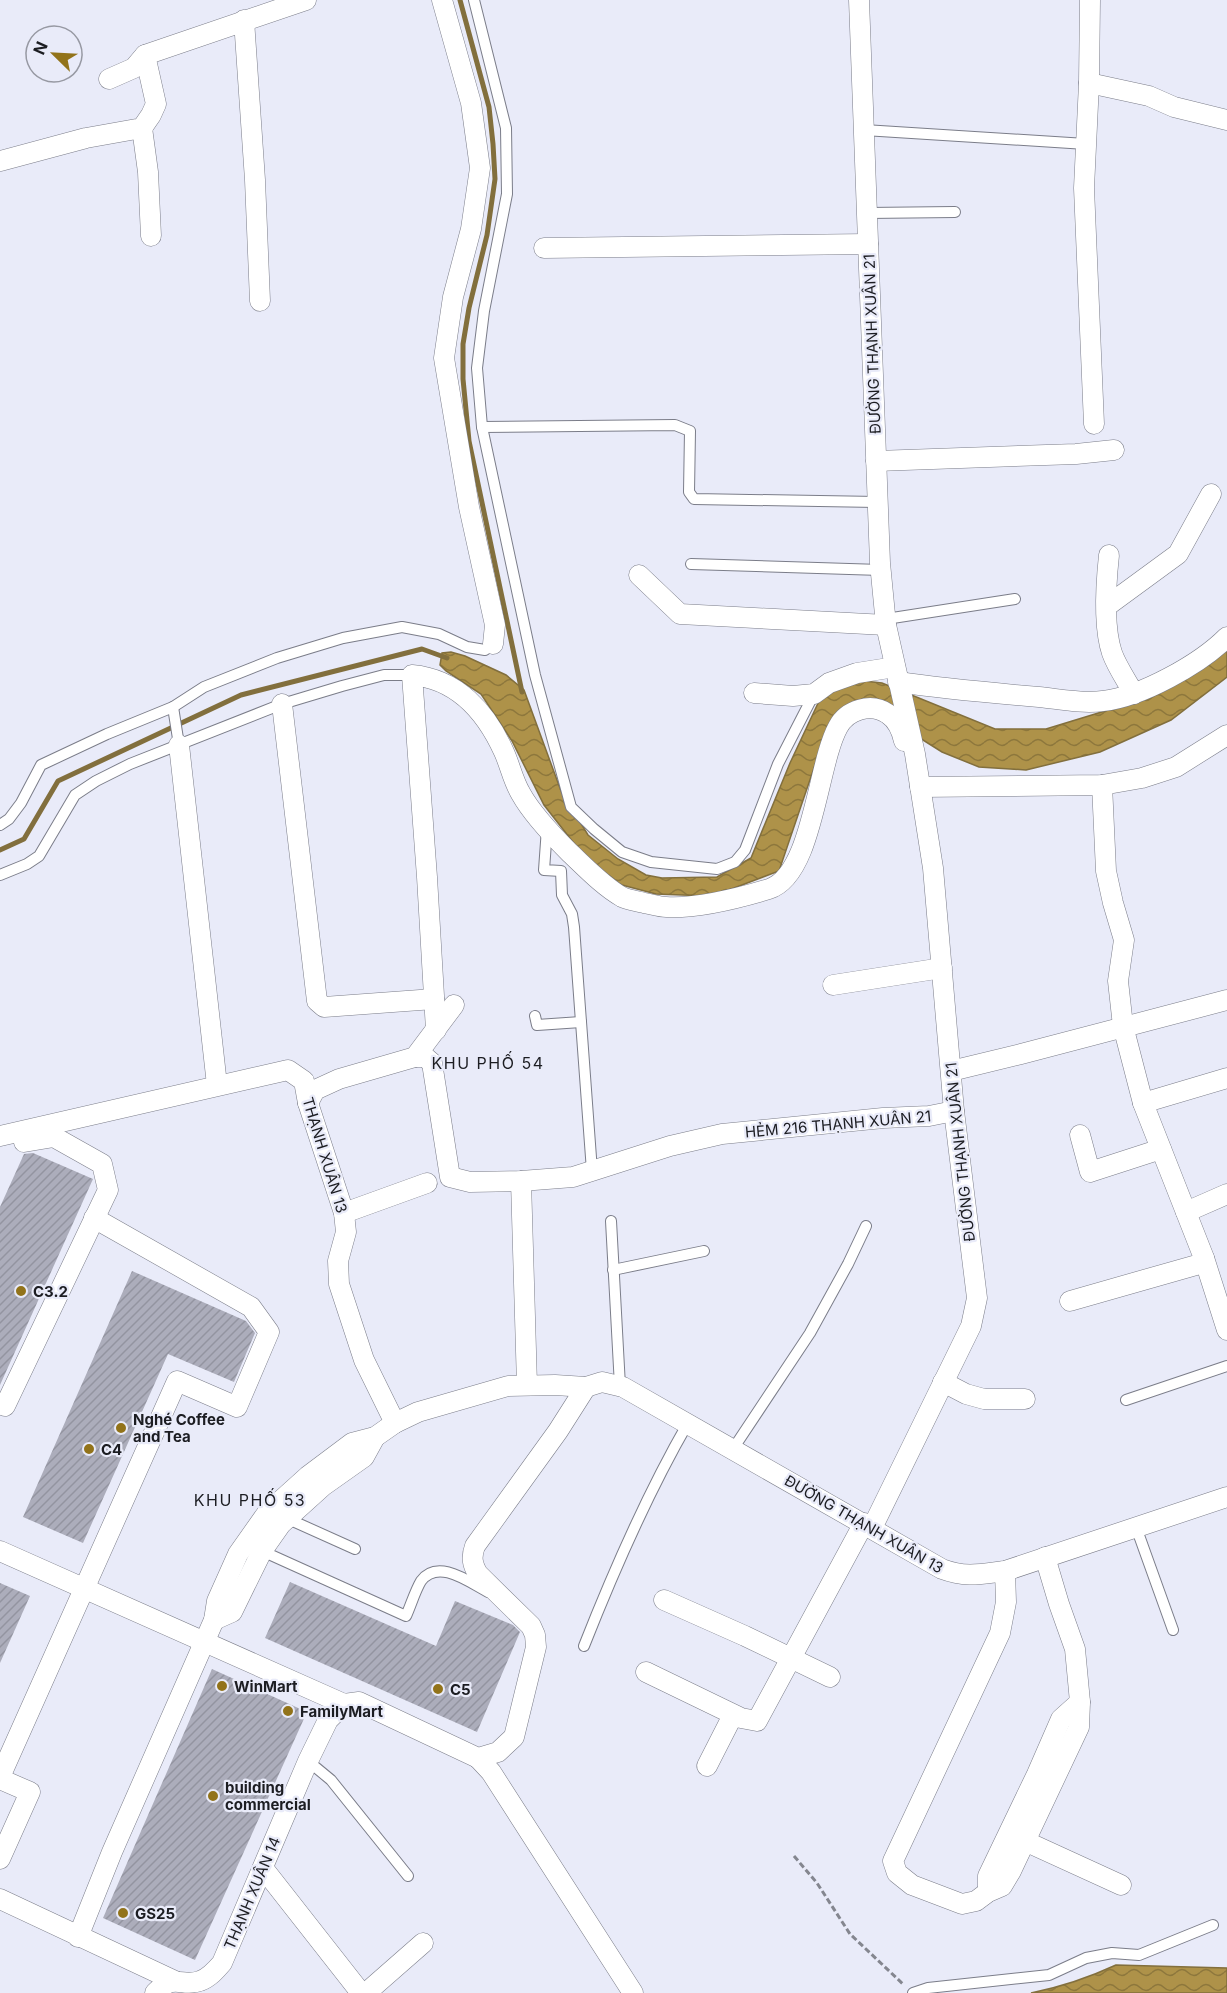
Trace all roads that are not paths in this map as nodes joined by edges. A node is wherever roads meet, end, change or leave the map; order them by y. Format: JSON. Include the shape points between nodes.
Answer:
{"nodes":[{"id":1,"x":306,"y":0,"type":"edge"},
{"id":2,"x":442,"y":0,"type":"edge"},
{"id":3,"x":474,"y":0,"type":"edge"},
{"id":4,"x":860,"y":0,"type":"edge"},
{"id":5,"x":1090,"y":0,"type":"edge"},
{"id":6,"x":244,"y":20,"type":"junction"},
{"id":7,"x":145,"y":55,"type":"junction"},
{"id":8,"x":109,"y":79,"type":"dead end"},
{"id":9,"x":1089,"y":83,"type":"junction"},
{"id":10,"x":1227,"y":120,"type":"edge"},
{"id":11,"x":142,"y":128,"type":"junction"},
{"id":12,"x":864,"y":130,"type":"junction"},
{"id":13,"x":1086,"y":144,"type":"junction"},
{"id":14,"x":0,"y":161,"type":"edge"},
{"id":15,"x":955,"y":212,"type":"dead end"},
{"id":16,"x":867,"y":213,"type":"junction"},
{"id":17,"x":151,"y":236,"type":"dead end"},
{"id":18,"x":868,"y":244,"type":"junction"},
{"id":19,"x":544,"y":248,"type":"dead end"},
{"id":20,"x":260,"y":301,"type":"dead end"},
{"id":21,"x":1094,"y":423,"type":"dead end"},
{"id":22,"x":482,"y":427,"type":"junction"},
{"id":23,"x":1114,"y":450,"type":"dead end"},
{"id":24,"x":876,"y":461,"type":"junction"},
{"id":25,"x":1211,"y":494,"type":"dead end"},
{"id":26,"x":877,"y":502,"type":"junction"},
{"id":27,"x":1109,"y":555,"type":"dead end"},
{"id":28,"x":691,"y":564,"type":"dead end"},
{"id":29,"x":881,"y":570,"type":"junction"},
{"id":30,"x":639,"y":575,"type":"dead end"},
{"id":31,"x":1016,"y":599,"type":"dead end"},
{"id":32,"x":1107,"y":606,"type":"junction"},
{"id":33,"x":886,"y":622,"type":"junction"},
{"id":34,"x":1227,"y":637,"type":"edge"},
{"id":35,"x":493,"y":644,"type":"joint"},
{"id":36,"x":412,"y":675,"type":"junction"},
{"id":37,"x":897,"y":679,"type":"junction"},
{"id":38,"x":754,"y":693,"type":"dead end"},
{"id":39,"x":814,"y":694,"type":"junction"},
{"id":40,"x":1134,"y":694,"type":"junction"},
{"id":41,"x":282,"y":704,"type":"junction"},
{"id":42,"x":173,"y":707,"type":"junction"},
{"id":43,"x":1227,"y":735,"type":"edge"},
{"id":44,"x":179,"y":745,"type":"junction"},
{"id":45,"x":916,"y":758,"type":"junction"},
{"id":46,"x":1102,"y":785,"type":"junction"},
{"id":47,"x":920,"y":787,"type":"junction"},
{"id":48,"x":0,"y":825,"type":"edge"},
{"id":49,"x":547,"y":827,"type":"junction"},
{"id":50,"x":0,"y":875,"type":"edge"},
{"id":51,"x":942,"y":968,"type":"junction"},
{"id":52,"x":833,"y":985,"type":"dead end"},
{"id":53,"x":434,"y":999,"type":"junction"},
{"id":54,"x":1227,"y":1000,"type":"edge"},
{"id":55,"x":454,"y":1005,"type":"dead end"},
{"id":56,"x":535,"y":1016,"type":"dead end"},
{"id":57,"x":581,"y":1022,"type":"junction"},
{"id":58,"x":1123,"y":1026,"type":"junction"},
{"id":59,"x":436,"y":1030,"type":"junction"},
{"id":60,"x":415,"y":1057,"type":"junction"},
{"id":61,"x":951,"y":1071,"type":"junction"},
{"id":62,"x":1227,"y":1078,"type":"edge"},
{"id":63,"x":217,"y":1085,"type":"junction"},
{"id":64,"x":308,"y":1103,"type":"junction"},
{"id":65,"x":1143,"y":1103,"type":"junction"},
{"id":66,"x":954,"y":1111,"type":"junction"},
{"id":67,"x":0,"y":1136,"type":"edge"},
{"id":68,"x":1080,"y":1136,"type":"dead end"},
{"id":69,"x":0,"y":1146,"type":"edge"},
{"id":70,"x":1161,"y":1149,"type":"junction"},
{"id":71,"x":592,"y":1171,"type":"junction"},
{"id":72,"x":521,"y":1181,"type":"junction"},
{"id":73,"x":428,"y":1183,"type":"dead end"},
{"id":74,"x":1227,"y":1194,"type":"edge"},
{"id":75,"x":1186,"y":1212,"type":"junction"},
{"id":76,"x":344,"y":1213,"type":"junction"},
{"id":77,"x":94,"y":1218,"type":"junction"},
{"id":78,"x":611,"y":1221,"type":"dead end"},
{"id":79,"x":866,"y":1226,"type":"dead end"},
{"id":80,"x":704,"y":1251,"type":"dead end"},
{"id":81,"x":1204,"y":1258,"type":"junction"},
{"id":82,"x":613,"y":1270,"type":"junction"},
{"id":83,"x":1070,"y":1301,"type":"dead end"},
{"id":84,"x":1227,"y":1330,"type":"edge"},
{"id":85,"x":1227,"y":1366,"type":"edge"},
{"id":86,"x":943,"y":1382,"type":"junction"},
{"id":87,"x":527,"y":1386,"type":"junction"},
{"id":88,"x":586,"y":1386,"type":"junction"},
{"id":89,"x":620,"y":1386,"type":"junction"},
{"id":90,"x":1025,"y":1400,"type":"dead end"},
{"id":91,"x":1126,"y":1400,"type":"dead end"},
{"id":92,"x":2,"y":1409,"type":"edge"},
{"id":93,"x":395,"y":1423,"type":"junction"},
{"id":94,"x":688,"y":1423,"type":"junction"},
{"id":95,"x":375,"y":1437,"type":"junction"},
{"id":96,"x":732,"y":1449,"type":"junction"},
{"id":97,"x":1227,"y":1497,"type":"edge"},
{"id":98,"x":286,"y":1518,"type":"junction"},
{"id":99,"x":868,"y":1526,"type":"junction"},
{"id":100,"x":1136,"y":1527,"type":"junction"},
{"id":101,"x":355,"y":1549,"type":"dead end"},
{"id":102,"x":0,"y":1551,"type":"edge"},
{"id":103,"x":261,"y":1551,"type":"junction"},
{"id":104,"x":1045,"y":1557,"type":"junction"},
{"id":105,"x":1005,"y":1571,"type":"junction"},
{"id":106,"x":83,"y":1588,"type":"junction"},
{"id":107,"x":664,"y":1599,"type":"dead end"},
{"id":108,"x":505,"y":1600,"type":"junction"},
{"id":109,"x":214,"y":1620,"type":"junction"},
{"id":110,"x":1173,"y":1630,"type":"dead end"},
{"id":111,"x":204,"y":1642,"type":"junction"},
{"id":112,"x":584,"y":1646,"type":"dead end"},
{"id":113,"x":792,"y":1658,"type":"junction"},
{"id":114,"x":646,"y":1672,"type":"dead end"},
{"id":115,"x":830,"y":1677,"type":"dead end"},
{"id":116,"x":351,"y":1703,"type":"junction"},
{"id":117,"x":733,"y":1714,"type":"junction"},
{"id":118,"x":478,"y":1758,"type":"junction"},
{"id":119,"x":308,"y":1761,"type":"junction"},
{"id":120,"x":707,"y":1766,"type":"dead end"},
{"id":121,"x":0,"y":1778,"type":"edge"},
{"id":122,"x":1017,"y":1838,"type":"junction"},
{"id":123,"x":0,"y":1859,"type":"edge"},
{"id":124,"x":263,"y":1868,"type":"junction"},
{"id":125,"x":408,"y":1876,"type":"dead end"},
{"id":126,"x":1121,"y":1885,"type":"dead end"},
{"id":127,"x":0,"y":1899,"type":"edge"},
{"id":128,"x":1213,"y":1924,"type":"dead end"},
{"id":129,"x":78,"y":1936,"type":"junction"},
{"id":130,"x":423,"y":1943,"type":"dead end"},
{"id":131,"x":175,"y":1981,"type":"junction"},
{"id":132,"x":155,"y":1993,"type":"edge"},
{"id":133,"x":361,"y":1993,"type":"edge"},
{"id":134,"x":366,"y":1993,"type":"edge"},
{"id":135,"x":633,"y":1993,"type":"edge"},
{"id":136,"x":912,"y":1993,"type":"edge"}],
"edges":[{"from":1,"to":6,"type":"street"},
{"from":2,"to":35,"type":"street","via":[[471,103],[480,168],[444,358],[469,507],[495,626]]},
{"from":3,"to":22,"type":"lane","via":[[506,128],[507,194],[477,368]]},
{"from":4,"to":12,"type":"street","name":"ĐƯỜNG THẠNH XUÂN 21"},
{"from":5,"to":9,"type":"street"},
{"from":6,"to":7,"type":"street"},
{"from":6,"to":20,"type":"street"},
{"from":7,"to":8,"type":"street","via":[[134,68]]},
{"from":7,"to":11,"type":"street","via":[[156,104]]},
{"from":9,"to":10,"type":"street"},
{"from":9,"to":13,"type":"street"},
{"from":11,"to":14,"type":"street"},
{"from":11,"to":17,"type":"street"},
{"from":12,"to":13,"type":"lane"},
{"from":12,"to":16,"type":"street","name":"ĐƯỜNG THẠNH XUÂN 21"},
{"from":13,"to":21,"type":"street","via":[[1084,188]]},
{"from":15,"to":16,"type":"lane"},
{"from":16,"to":18,"type":"street","name":"ĐƯỜNG THẠNH XUÂN 21"},
{"from":18,"to":19,"type":"street"},
{"from":18,"to":24,"type":"street","name":"ĐƯỜNG THẠNH XUÂN 21"},
{"from":22,"to":26,"type":"lane","via":[[675,425],[690,431],[689,492],[694,499]]},
{"from":22,"to":39,"type":"lane","via":[[536,675],[571,807],[622,852],[651,862],[717,868],[735,862],[745,850],[778,764]]},
{"from":23,"to":24,"type":"street"},
{"from":24,"to":26,"type":"street","name":"ĐƯỜNG THẠNH XUÂN 21"},
{"from":25,"to":32,"type":"street","via":[[1178,554]]},
{"from":26,"to":29,"type":"street","name":"ĐƯỜNG THẠNH XUÂN 21"},
{"from":27,"to":32,"type":"street"},
{"from":28,"to":29,"type":"lane"},
{"from":29,"to":33,"type":"street","name":"ĐƯỜNG THẠNH XUÂN 21"},
{"from":30,"to":33,"type":"street","via":[[680,614]]},
{"from":31,"to":33,"type":"lane"},
{"from":32,"to":40,"type":"street","via":[[1112,653]]},
{"from":33,"to":37,"type":"street","name":"ĐƯỜNG THẠNH XUÂN 21"},
{"from":34,"to":40,"type":"street","via":[[1188,666]]},
{"from":35,"to":42,"type":"lane","via":[[485,650],[467,647],[439,634],[402,627],[367,633],[277,658],[204,687]]},
{"from":36,"to":41,"type":"lane","via":[[384,675]]},
{"from":36,"to":49,"type":"street","via":[[448,684],[477,707],[503,750],[520,794]]},
{"from":36,"to":53,"type":"street"},
{"from":37,"to":39,"type":"street","via":[[857,673],[829,683]]},
{"from":37,"to":40,"type":"street","via":[[971,691],[1101,702]]},
{"from":37,"to":45,"type":"street","name":"ĐƯỜNG THẠNH XUÂN 21"},
{"from":38,"to":39,"type":"street"},
{"from":41,"to":44,"type":"lane"},
{"from":41,"to":53,"type":"street","via":[[317,1001],[324,1007]]},
{"from":42,"to":44,"type":"lane"},
{"from":42,"to":48,"type":"lane","via":[[41,765],[21,803]]},
{"from":43,"to":46,"type":"street","via":[[1176,767]]},
{"from":44,"to":50,"type":"lane","via":[[130,764],[75,795],[39,856]]},
{"from":44,"to":63,"type":"street"},
{"from":45,"to":47,"type":"street","name":"ĐƯỜNG THẠNH XUÂN 21"},
{"from":45,"to":49,"type":"street","via":[[909,753],[899,727],[888,714],[865,708],[845,717],[833,737],[819,796],[791,873],[778,886],[707,904],[666,907],[623,898],[590,873]]},
{"from":46,"to":47,"type":"street"},
{"from":46,"to":58,"type":"street","via":[[1106,872],[1124,940],[1118,981]]},
{"from":47,"to":51,"type":"street","name":"ĐƯỜNG THẠNH XUÂN 21","via":[[933,868]]},
{"from":49,"to":57,"type":"lane","via":[[544,870],[561,871],[562,895],[572,914]]},
{"from":51,"to":52,"type":"street"},
{"from":51,"to":61,"type":"street","name":"ĐƯỜNG THẠNH XUÂN 21"},
{"from":53,"to":59,"type":"street"},
{"from":54,"to":58,"type":"street"},
{"from":55,"to":59,"type":"street"},
{"from":56,"to":57,"type":"lane","via":[[537,1026]]},
{"from":57,"to":71,"type":"lane"},
{"from":58,"to":61,"type":"street"},
{"from":58,"to":65,"type":"street"},
{"from":59,"to":60,"type":"street"},
{"from":60,"to":64,"type":"street","via":[[339,1079],[315,1090]]},
{"from":60,"to":72,"type":"street","name":"HẺM 216 THẠNH XUÂN 21","via":[[425,1057],[432,1063],[450,1177],[470,1182]]},
{"from":61,"to":66,"type":"street","name":"ĐƯỜNG THẠNH XUÂN 21"},
{"from":62,"to":65,"type":"street"},
{"from":63,"to":64,"type":"street","name":"THẠNH XUÂN 13","via":[[288,1070],[304,1081]]},
{"from":63,"to":67,"type":"street","name":"THẠNH XUÂN 13"},
{"from":64,"to":76,"type":"street","name":"THẠNH XUÂN 13"},
{"from":65,"to":70,"type":"street"},
{"from":66,"to":71,"type":"street","name":"HẺM 216 THẠNH XUÂN 21","via":[[722,1134]]},
{"from":66,"to":86,"type":"street","name":"ĐƯỜNG THẠNH XUÂN 21","via":[[977,1298],[971,1326]]},
{"from":68,"to":70,"type":"street","via":[[1090,1172]]},
{"from":69,"to":77,"type":"street","via":[[54,1137],[102,1164],[108,1190]]},
{"from":70,"to":75,"type":"street"},
{"from":71,"to":72,"type":"street","name":"HẺM 216 THẠNH XUÂN 21","via":[[573,1177]]},
{"from":72,"to":87,"type":"street"},
{"from":73,"to":76,"type":"street"},
{"from":74,"to":75,"type":"street"},
{"from":75,"to":81,"type":"street"},
{"from":76,"to":93,"type":"street","name":"THẠNH XUÂN 13","via":[[346,1232],[338,1262],[339,1284],[364,1360]]},
{"from":77,"to":92,"type":"street"},
{"from":77,"to":106,"type":"street","via":[[251,1307],[269,1332],[237,1407],[177,1381]]},
{"from":78,"to":82,"type":"lane"},
{"from":79,"to":96,"type":"lane","via":[[810,1333]]},
{"from":80,"to":82,"type":"lane"},
{"from":81,"to":83,"type":"street","via":[[1200,1264]]},
{"from":81,"to":84,"type":"street"},
{"from":82,"to":89,"type":"lane"},
{"from":85,"to":91,"type":"lane"},
{"from":86,"to":90,"type":"street","via":[[984,1399]]},
{"from":86,"to":99,"type":"street","name":"ĐƯỜNG THẠNH XUÂN 21"},
{"from":87,"to":88,"type":"street"},
{"from":87,"to":93,"type":"street","via":[[508,1386],[418,1412]]},
{"from":88,"to":89,"type":"street","name":"ĐƯỜNG THẠNH XUÂN 13","via":[[602,1382]]},
{"from":88,"to":108,"type":"street","via":[[475,1546],[473,1564],[478,1574]]},
{"from":89,"to":94,"type":"street","name":"ĐƯỜNG THẠNH XUÂN 13"},
{"from":93,"to":95,"type":"street"},
{"from":94,"to":96,"type":"street","name":"ĐƯỜNG THẠNH XUÂN 13"},
{"from":94,"to":112,"type":"lane","via":[[611,1578]]},
{"from":95,"to":98,"type":"street","via":[[364,1457]]},
{"from":95,"to":109,"type":"street","via":[[352,1443],[267,1513],[238,1554]]},
{"from":96,"to":99,"type":"street","name":"ĐƯỜNG THẠNH XUÂN 13"},
{"from":97,"to":100,"type":"street","name":"ĐƯỜNG THẠNH XUÂN 13"},
{"from":98,"to":101,"type":"lane"},
{"from":98,"to":103,"type":"street"},
{"from":99,"to":105,"type":"street","name":"ĐƯỜNG THẠNH XUÂN 13","via":[[956,1574]]},
{"from":99,"to":113,"type":"street","name":"ĐƯỜNG THẠNH XUÂN 21"},
{"from":100,"to":104,"type":"street","name":"ĐƯỜNG THẠNH XUÂN 13"},
{"from":100,"to":110,"type":"lane"},
{"from":102,"to":106,"type":"street"},
{"from":103,"to":108,"type":"lane","via":[[406,1616],[421,1582],[430,1572],[443,1570]]},
{"from":103,"to":109,"type":"street","via":[[232,1612]]},
{"from":104,"to":105,"type":"street","name":"ĐƯỜNG THẠNH XUÂN 13"},
{"from":104,"to":122,"type":"street","via":[[1075,1649],[1079,1727]]},
{"from":105,"to":122,"type":"street","via":[[1006,1602],[1000,1633],[893,1861],[897,1873],[912,1885],[962,1904],[976,1902],[1002,1886],[1011,1871]]},
{"from":106,"to":111,"type":"street"},
{"from":106,"to":121,"type":"street"},
{"from":107,"to":113,"type":"street"},
{"from":108,"to":118,"type":"street","via":[[531,1626],[536,1647],[514,1737],[498,1752]]},
{"from":109,"to":111,"type":"street"},
{"from":111,"to":116,"type":"street"},
{"from":111,"to":129,"type":"street"},
{"from":113,"to":115,"type":"street"},
{"from":113,"to":117,"type":"street","name":"ĐƯỜNG THẠNH XUÂN 21","via":[[757,1721]]},
{"from":114,"to":117,"type":"street"},
{"from":116,"to":118,"type":"street"},
{"from":116,"to":119,"type":"street","name":"THẠNH XUÂN 14","via":[[328,1720]]},
{"from":117,"to":120,"type":"street"},
{"from":118,"to":135,"type":"street","via":[[491,1772]]},
{"from":119,"to":124,"type":"street","name":"THẠNH XUÂN 14"},
{"from":119,"to":125,"type":"lane","via":[[331,1780]]},
{"from":121,"to":123,"type":"street","via":[[30,1792]]},
{"from":122,"to":126,"type":"street"},
{"from":124,"to":131,"type":"street","name":"THẠNH XUÂN 14","via":[[215,1972],[198,1982]]},
{"from":124,"to":133,"type":"street"},
{"from":127,"to":129,"type":"street"},
{"from":128,"to":136,"type":"lane","via":[[1139,1955],[1112,1953],[1086,1958],[1049,1976]]},
{"from":129,"to":131,"type":"street"},
{"from":130,"to":134,"type":"street"},
{"from":131,"to":132,"type":"street","name":"THẠNH XUÂN 14","via":[[162,1985]]}]}
